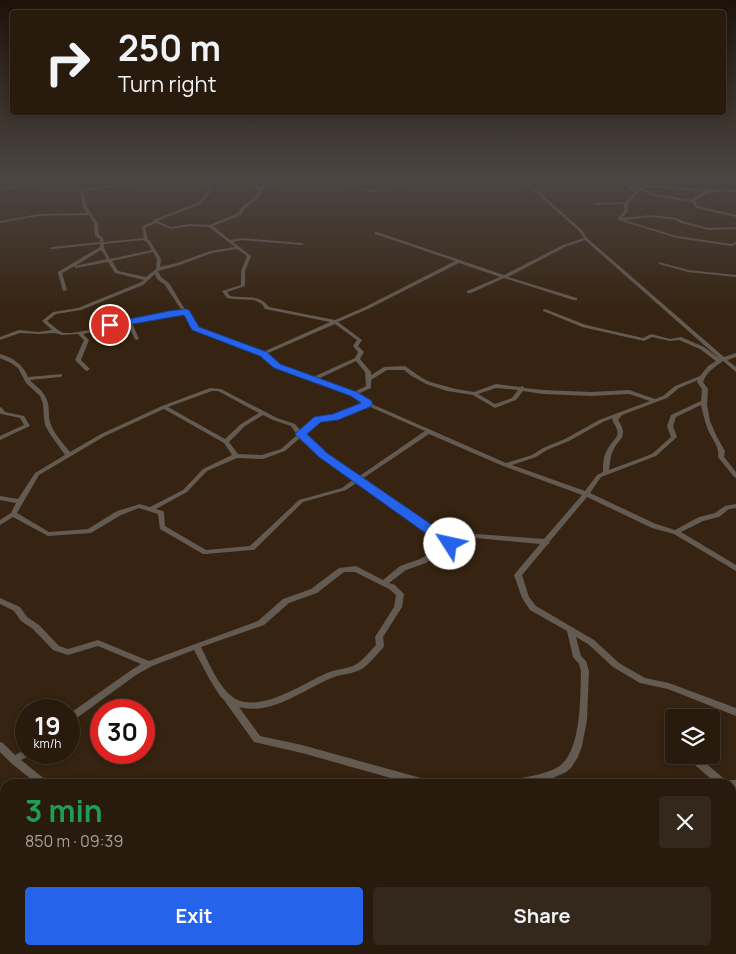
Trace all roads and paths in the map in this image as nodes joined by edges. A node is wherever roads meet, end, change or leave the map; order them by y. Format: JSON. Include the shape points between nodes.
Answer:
{"nodes":[{"id":1,"x":96,"y":225,"type":"edge"},
{"id":2,"x":149,"y":225,"type":"edge"},
{"id":3,"x":162,"y":225,"type":"edge"},
{"id":4,"x":214,"y":225,"type":"edge"},
{"id":5,"x":575,"y":225,"type":"edge"},
{"id":6,"x":634,"y":225,"type":"edge"},
{"id":7,"x":691,"y":225,"type":"edge"},
{"id":8,"x":210,"y":226,"type":"junction"},
{"id":9,"x":736,"y":228,"type":"edge"},
{"id":10,"x":376,"y":233,"type":"dead end"},
{"id":11,"x":586,"y":239,"type":"junction"},
{"id":12,"x":146,"y":240,"type":"junction"},
{"id":13,"x":230,"y":240,"type":"junction"},
{"id":14,"x":736,"y":243,"type":"edge"},
{"id":15,"x":302,"y":244,"type":"dead end"},
{"id":16,"x":102,"y":245,"type":"junction"},
{"id":17,"x":238,"y":247,"type":"junction"},
{"id":18,"x":52,"y":248,"type":"dead end"},
{"id":19,"x":153,"y":251,"type":"junction"},
{"id":20,"x":109,"y":260,"type":"junction"},
{"id":21,"x":460,"y":261,"type":"junction"},
{"id":22,"x":660,"y":263,"type":"dead end"},
{"id":23,"x":476,"y":266,"type":"junction"},
{"id":24,"x":68,"y":268,"type":"junction"},
{"id":25,"x":157,"y":270,"type":"junction"},
{"id":26,"x":436,"y":272,"type":"junction"},
{"id":27,"x":504,"y":276,"type":"junction"},
{"id":28,"x":736,"y":276,"type":"edge"},
{"id":29,"x":146,"y":279,"type":"junction"},
{"id":30,"x":66,"y":290,"type":"dead end"},
{"id":31,"x":469,"y":292,"type":"dead end"},
{"id":32,"x":574,"y":299,"type":"dead end"},
{"id":33,"x":545,"y":310,"type":"dead end"},
{"id":34,"x":186,"y":312,"type":"junction"},
{"id":35,"x":128,"y":322,"type":"junction"},
{"id":36,"x":335,"y":322,"type":"junction"},
{"id":37,"x":56,"y":331,"type":"junction"},
{"id":38,"x":79,"y":333,"type":"junction"},
{"id":39,"x":0,"y":339,"type":"edge"},
{"id":40,"x":137,"y":339,"type":"dead end"},
{"id":41,"x":263,"y":354,"type":"junction"},
{"id":42,"x":736,"y":355,"type":"edge"},
{"id":43,"x":0,"y":356,"type":"edge"},
{"id":44,"x":357,"y":359,"type":"junction"},
{"id":45,"x":721,"y":360,"type":"junction"},
{"id":46,"x":87,"y":369,"type":"dead end"},
{"id":47,"x":736,"y":370,"type":"edge"},
{"id":48,"x":60,"y":375,"type":"dead end"},
{"id":49,"x":702,"y":377,"type":"junction"},
{"id":50,"x":26,"y":379,"type":"junction"},
{"id":51,"x":314,"y":379,"type":"junction"},
{"id":52,"x":369,"y":379,"type":"junction"},
{"id":53,"x":522,"y":388,"type":"junction"},
{"id":54,"x":354,"y":394,"type":"junction"},
{"id":55,"x":474,"y":394,"type":"junction"},
{"id":56,"x":654,"y":400,"type":"junction"},
{"id":57,"x":703,"y":402,"type":"junction"},
{"id":58,"x":369,"y":404,"type":"junction"},
{"id":59,"x":164,"y":407,"type":"junction"},
{"id":60,"x":0,"y":409,"type":"edge"},
{"id":61,"x":263,"y":413,"type":"junction"},
{"id":62,"x":620,"y":413,"type":"junction"},
{"id":63,"x":429,"y":431,"type":"junction"},
{"id":64,"x":300,"y":434,"type":"junction"},
{"id":65,"x":0,"y":438,"type":"edge"},
{"id":66,"x":226,"y":442,"type":"junction"},
{"id":67,"x":68,"y":454,"type":"junction"},
{"id":68,"x":236,"y":456,"type":"junction"},
{"id":69,"x":505,"y":465,"type":"junction"},
{"id":70,"x":606,"y":472,"type":"junction"},
{"id":71,"x":734,"y":472,"type":"edge"},
{"id":72,"x":357,"y":478,"type":"junction"},
{"id":73,"x":586,"y":494,"type":"junction"},
{"id":74,"x":0,"y":498,"type":"edge"},
{"id":75,"x":21,"y":502,"type":"junction"},
{"id":76,"x":736,"y":506,"type":"edge"},
{"id":77,"x":150,"y":510,"type":"junction"},
{"id":78,"x":13,"y":514,"type":"junction"},
{"id":79,"x":0,"y":523,"type":"edge"},
{"id":80,"x":676,"y":532,"type":"junction"},
{"id":81,"x":547,"y":542,"type":"junction"},
{"id":82,"x":450,"y":544,"type":"junction"},
{"id":83,"x":736,"y":568,"type":"edge"},
{"id":84,"x":383,"y":583,"type":"junction"},
{"id":85,"x":0,"y":601,"type":"edge"},
{"id":86,"x":570,"y":629,"type":"junction"},
{"id":87,"x":196,"y":646,"type":"junction"},
{"id":88,"x":149,"y":664,"type":"junction"},
{"id":89,"x":228,"y":699,"type":"junction"},
{"id":90,"x":80,"y":711,"type":"edge"},
{"id":91,"x":736,"y":712,"type":"edge"},
{"id":92,"x":0,"y":746,"type":"edge"},
{"id":93,"x":14,"y":760,"type":"joint"},
{"id":94,"x":700,"y":764,"type":"edge"},
{"id":95,"x":37,"y":779,"type":"edge"},
{"id":96,"x":410,"y":779,"type":"edge"},
{"id":97,"x":532,"y":779,"type":"edge"},
{"id":98,"x":718,"y":779,"type":"edge"}],
"edges":[{"from":1,"to":16,"type":"street"},
{"from":2,"to":12,"type":"street","via":[[143,227]]},
{"from":3,"to":8,"type":"street","via":[[171,228]]},
{"from":4,"to":8,"type":"street"},
{"from":5,"to":11,"type":"street"},
{"from":6,"to":14,"type":"street","via":[[678,238]]},
{"from":7,"to":9,"type":"street","via":[[708,229]]},
{"from":8,"to":13,"type":"street"},
{"from":10,"to":21,"type":"street"},
{"from":11,"to":27,"type":"street","via":[[564,246]]},
{"from":11,"to":45,"type":"street"},
{"from":12,"to":16,"type":"street"},
{"from":12,"to":19,"type":"street"},
{"from":13,"to":15,"type":"street"},
{"from":13,"to":17,"type":"street"},
{"from":16,"to":18,"type":"street"},
{"from":16,"to":20,"type":"street"},
{"from":16,"to":24,"type":"street"},
{"from":17,"to":25,"type":"street"},
{"from":17,"to":36,"type":"street","via":[[249,256],[243,271],[243,286],[224,292],[229,297],[250,298],[263,302],[267,308]]},
{"from":19,"to":20,"type":"street"},
{"from":19,"to":25,"type":"street","via":[[159,259]]},
{"from":20,"to":24,"type":"street"},
{"from":20,"to":29,"type":"street","via":[[116,272]]},
{"from":21,"to":23,"type":"street"},
{"from":21,"to":26,"type":"street"},
{"from":22,"to":28,"type":"street","via":[[688,271]]},
{"from":23,"to":26,"type":"street","via":[[456,266]]},
{"from":23,"to":27,"type":"street"},
{"from":24,"to":30,"type":"street","via":[[60,273]]},
{"from":25,"to":29,"type":"street"},
{"from":25,"to":34,"type":"street","via":[[159,278],[167,284]]},
{"from":26,"to":36,"type":"street","via":[[370,308]]},
{"from":27,"to":31,"type":"street"},
{"from":27,"to":32,"type":"street"},
{"from":29,"to":37,"type":"street","via":[[141,284],[79,309],[55,313],[44,321]]},
{"from":33,"to":45,"type":"street","via":[[584,326],[644,340],[651,336],[670,340],[679,338]]},
{"from":34,"to":35,"type":"street"},
{"from":34,"to":41,"type":"street","via":[[195,328]]},
{"from":35,"to":38,"type":"street"},
{"from":35,"to":40,"type":"street"},
{"from":36,"to":41,"type":"street"},
{"from":36,"to":44,"type":"street","via":[[360,340],[356,346],[361,352]]},
{"from":37,"to":38,"type":"street"},
{"from":37,"to":39,"type":"street","via":[[19,331]]},
{"from":38,"to":46,"type":"street","via":[[87,340],[78,360]]},
{"from":41,"to":51,"type":"street","via":[[277,366]]},
{"from":42,"to":45,"type":"street"},
{"from":43,"to":50,"type":"street","via":[[18,365]]},
{"from":44,"to":51,"type":"street"},
{"from":44,"to":52,"type":"street","via":[[368,372]]},
{"from":45,"to":47,"type":"street"},
{"from":45,"to":49,"type":"street"},
{"from":48,"to":50,"type":"street"},
{"from":49,"to":56,"type":"street"},
{"from":49,"to":57,"type":"street","via":[[700,382],[705,389]]},
{"from":50,"to":67,"type":"street","via":[[44,398],[47,422]]},
{"from":51,"to":54,"type":"street"},
{"from":52,"to":54,"type":"street","via":[[369,387]]},
{"from":52,"to":55,"type":"street","via":[[386,368],[405,368],[413,376],[443,388]]},
{"from":53,"to":55,"type":"street","via":[[496,386]]},
{"from":53,"to":55,"type":"street","via":[[514,398],[495,406]]},
{"from":53,"to":56,"type":"street","via":[[591,394],[629,392]]},
{"from":54,"to":58,"type":"street"},
{"from":56,"to":62,"type":"street"},
{"from":57,"to":70,"type":"street","via":[[673,416],[670,426],[674,436],[654,455]]},
{"from":57,"to":71,"type":"street","via":[[722,451],[722,460]]},
{"from":58,"to":63,"type":"street"},
{"from":58,"to":64,"type":"street","via":[[335,417],[318,419]]},
{"from":59,"to":61,"type":"street","via":[[212,389]]},
{"from":59,"to":66,"type":"street"},
{"from":59,"to":67,"type":"street","via":[[103,434]]},
{"from":60,"to":65,"type":"street","via":[[3,413],[22,417],[27,426]]},
{"from":61,"to":64,"type":"street","via":[[293,425]]},
{"from":61,"to":66,"type":"street","via":[[243,425]]},
{"from":62,"to":69,"type":"street","via":[[534,456]]},
{"from":62,"to":70,"type":"street","via":[[615,420],[621,434],[608,454]]},
{"from":63,"to":69,"type":"street"},
{"from":63,"to":72,"type":"street"},
{"from":64,"to":68,"type":"street","via":[[284,450],[263,457]]},
{"from":64,"to":72,"type":"street","via":[[323,455]]},
{"from":66,"to":68,"type":"street"},
{"from":67,"to":75,"type":"street","via":[[37,474]]},
{"from":68,"to":77,"type":"street","via":[[205,470],[185,491]]},
{"from":69,"to":73,"type":"street"},
{"from":70,"to":73,"type":"street","via":[[596,479]]},
{"from":72,"to":77,"type":"street","via":[[344,489],[301,501],[252,548],[204,552],[162,527],[161,513]]},
{"from":72,"to":82,"type":"street"},
{"from":73,"to":80,"type":"street","via":[[633,518]]},
{"from":73,"to":81,"type":"street"},
{"from":74,"to":75,"type":"street"},
{"from":75,"to":78,"type":"street"},
{"from":76,"to":80,"type":"street","via":[[727,507],[717,515]]},
{"from":77,"to":78,"type":"street","via":[[139,506],[119,513],[89,531],[48,534]]},
{"from":78,"to":79,"type":"street"},
{"from":80,"to":83,"type":"street"},
{"from":81,"to":82,"type":"street","via":[[476,536]]},
{"from":81,"to":86,"type":"street","via":[[518,575],[533,608]]},
{"from":82,"to":84,"type":"street","via":[[423,561],[403,568]]},
{"from":84,"to":87,"type":"street","via":[[356,569],[342,570],[314,591],[286,601],[261,623]]},
{"from":84,"to":89,"type":"street","via":[[400,594],[398,607],[379,637],[380,646],[356,668],[342,670],[284,698],[261,704],[237,704]]},
{"from":85,"to":88,"type":"street","via":[[17,608],[24,619],[56,648],[68,652],[98,644]]},
{"from":86,"to":91,"type":"street","via":[[643,682],[669,686]]},
{"from":86,"to":97,"type":"street","via":[[577,657],[585,671],[582,728],[568,765]]},
{"from":87,"to":88,"type":"street"},
{"from":87,"to":89,"type":"street"},
{"from":88,"to":90,"type":"street"},
{"from":89,"to":96,"type":"street","via":[[257,739],[302,748]]},
{"from":92,"to":93,"type":"street"},
{"from":93,"to":95,"type":"street"},
{"from":94,"to":98,"type":"street"}]}
